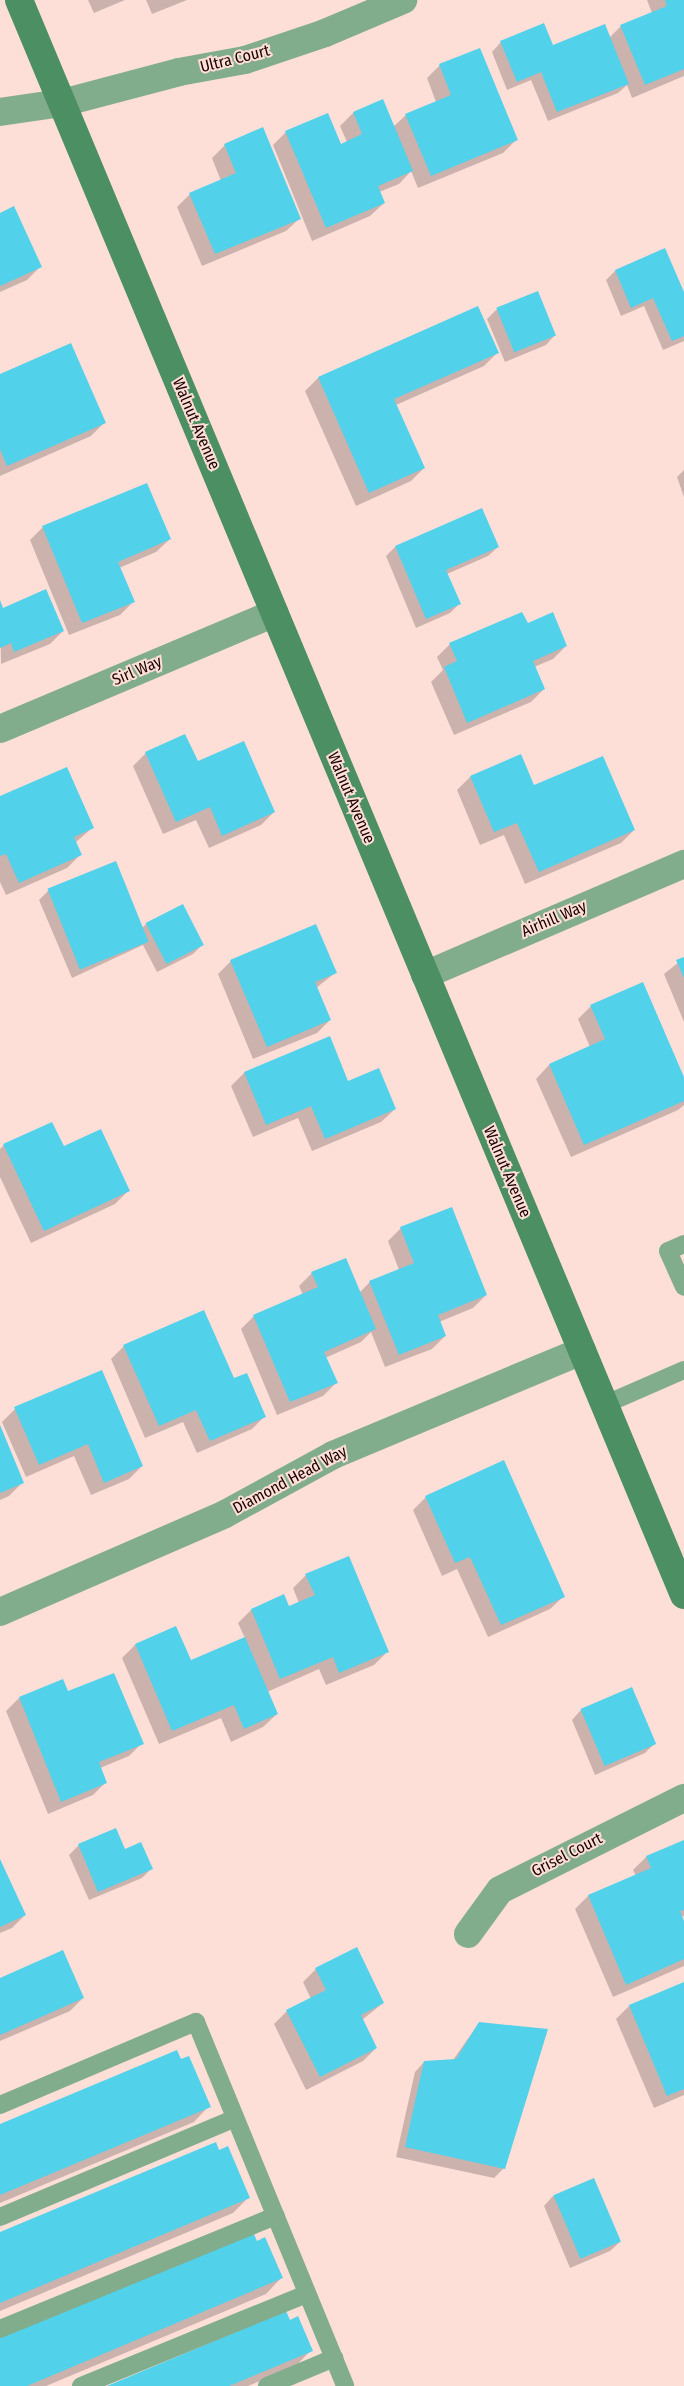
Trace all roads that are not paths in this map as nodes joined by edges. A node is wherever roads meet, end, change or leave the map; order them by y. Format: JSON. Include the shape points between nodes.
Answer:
{"nodes":[{"id":1,"x":19,"y":0,"type":"edge"},
{"id":2,"x":403,"y":0,"type":"edge"},
{"id":3,"x":62,"y":103,"type":"junction"},
{"id":4,"x":0,"y":112,"type":"edge"},
{"id":5,"x":274,"y":613,"type":"junction"},
{"id":6,"x":0,"y":729,"type":"edge"},
{"id":7,"x":684,"y":864,"type":"edge"},
{"id":8,"x":425,"y":975,"type":"junction"},
{"id":9,"x":684,"y":1244,"type":"edge"},
{"id":10,"x":684,"y":1287,"type":"edge"},
{"id":11,"x":582,"y":1351,"type":"junction"},
{"id":12,"x":684,"y":1370,"type":"edge"},
{"id":13,"x":606,"y":1404,"type":"junction"},
{"id":14,"x":684,"y":1595,"type":"edge"},
{"id":15,"x":0,"y":1612,"type":"edge"},
{"id":16,"x":684,"y":1798,"type":"edge"},
{"id":17,"x":468,"y":1934,"type":"dead end"},
{"id":18,"x":0,"y":2106,"type":"edge"},
{"id":19,"x":235,"y":2118,"type":"junction"},
{"id":20,"x":276,"y":2216,"type":"junction"},
{"id":21,"x":0,"y":2217,"type":"edge"},
{"id":22,"x":307,"y":2294,"type":"junction"},
{"id":23,"x":0,"y":2329,"type":"edge"},
{"id":24,"x":334,"y":2358,"type":"junction"},
{"id":25,"x":82,"y":2386,"type":"edge"},
{"id":26,"x":267,"y":2386,"type":"edge"},
{"id":27,"x":345,"y":2386,"type":"edge"}],
"edges":[{"from":1,"to":3,"type":"street","name":"Walnut Avenue"},
{"from":2,"to":3,"type":"street","name":"Ultra Court","via":[[325,33],[245,60],[179,72]]},
{"from":3,"to":4,"type":"street","name":"Ultra Court"},
{"from":3,"to":5,"type":"street","name":"Walnut Avenue"},
{"from":5,"to":6,"type":"street","name":"Sirl Way"},
{"from":5,"to":8,"type":"street","name":"Walnut Avenue"},
{"from":7,"to":8,"type":"street","name":"Airhill Way"},
{"from":8,"to":11,"type":"street","name":"Walnut Avenue"},
{"from":9,"to":10,"type":"lane","via":[[668,1251]]},
{"from":11,"to":13,"type":"street","name":"Walnut Avenue"},
{"from":11,"to":15,"type":"street","name":"Diamond Head Way","via":[[333,1455],[225,1514]]},
{"from":12,"to":13,"type":"lane"},
{"from":13,"to":14,"type":"street","name":"Walnut Avenue"},
{"from":16,"to":17,"type":"street","name":"Grisel Court","via":[[500,1890]]},
{"from":18,"to":19,"type":"lane","via":[[196,2022]]},
{"from":19,"to":20,"type":"lane"},
{"from":19,"to":21,"type":"lane"},
{"from":20,"to":22,"type":"lane"},
{"from":20,"to":23,"type":"lane"},
{"from":22,"to":24,"type":"lane"},
{"from":22,"to":25,"type":"lane"},
{"from":24,"to":26,"type":"lane"},
{"from":24,"to":27,"type":"lane"}]}
